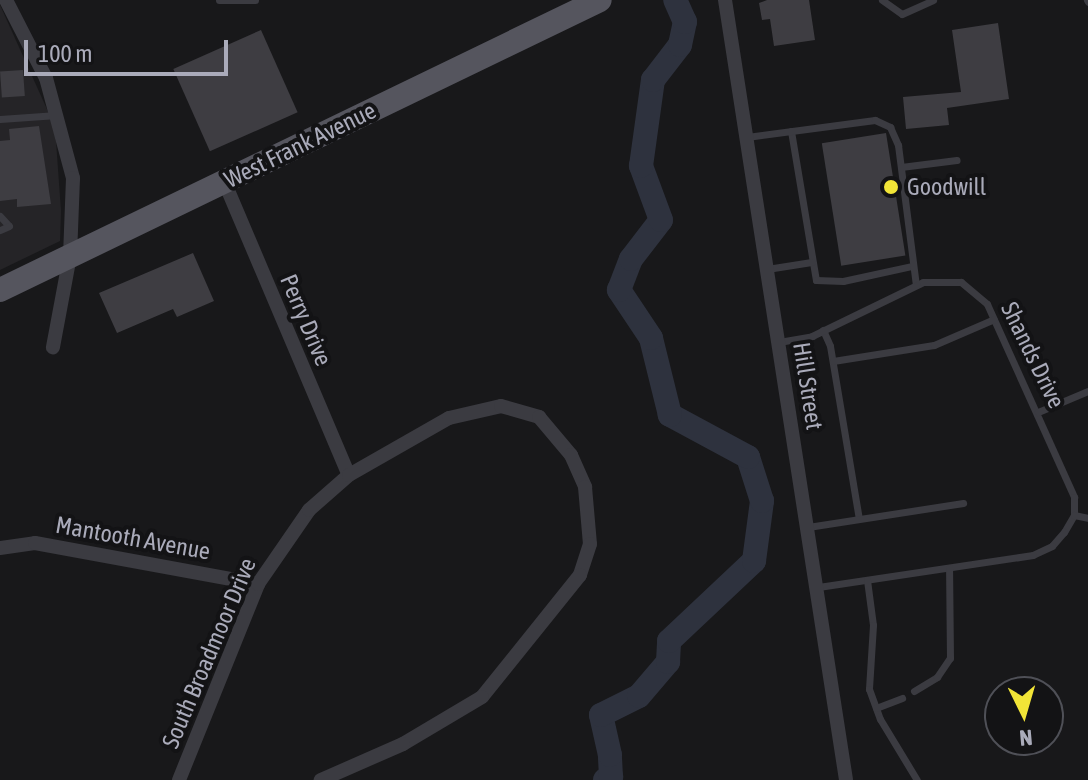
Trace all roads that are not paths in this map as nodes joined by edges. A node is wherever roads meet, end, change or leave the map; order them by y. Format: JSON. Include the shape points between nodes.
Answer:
{"nodes":[{"id":1,"x":6,"y":0,"type":"edge"},
{"id":2,"x":219,"y":0,"type":"edge"},
{"id":3,"x":255,"y":0,"type":"edge"},
{"id":4,"x":600,"y":0,"type":"edge"},
{"id":5,"x":725,"y":0,"type":"edge"},
{"id":6,"x":882,"y":0,"type":"edge"},
{"id":7,"x":933,"y":0,"type":"edge"},
{"id":8,"x":59,"y":115,"type":"junction"},
{"id":9,"x":0,"y":119,"type":"edge"},
{"id":10,"x":791,"y":131,"type":"junction"},
{"id":11,"x":747,"y":137,"type":"junction"},
{"id":12,"x":957,"y":160,"type":"dead end"},
{"id":13,"x":901,"y":167,"type":"junction"},
{"id":14,"x":224,"y":181,"type":"junction"},
{"id":15,"x":0,"y":216,"type":"edge"},
{"id":16,"x":0,"y":230,"type":"edge"},
{"id":17,"x":70,"y":256,"type":"junction"},
{"id":18,"x":811,"y":262,"type":"junction"},
{"id":19,"x":912,"y":266,"type":"junction"},
{"id":20,"x":767,"y":269,"type":"junction"},
{"id":21,"x":916,"y":285,"type":"junction"},
{"id":22,"x":0,"y":290,"type":"edge"},
{"id":23,"x":994,"y":319,"type":"junction"},
{"id":24,"x":823,"y":330,"type":"junction"},
{"id":25,"x":779,"y":342,"type":"junction"},
{"id":26,"x":53,"y":347,"type":"dead end"},
{"id":27,"x":833,"y":361,"type":"junction"},
{"id":28,"x":1088,"y":391,"type":"edge"},
{"id":29,"x":1038,"y":412,"type":"junction"},
{"id":30,"x":349,"y":475,"type":"junction"},
{"id":31,"x":963,"y":503,"type":"dead end"},
{"id":32,"x":1074,"y":515,"type":"junction"},
{"id":33,"x":1088,"y":518,"type":"edge"},
{"id":34,"x":859,"y":519,"type":"junction"},
{"id":35,"x":808,"y":527,"type":"junction"},
{"id":36,"x":0,"y":548,"type":"edge"},
{"id":37,"x":949,"y":568,"type":"junction"},
{"id":38,"x":867,"y":580,"type":"junction"},
{"id":39,"x":258,"y":584,"type":"junction"},
{"id":40,"x":818,"y":587,"type":"junction"},
{"id":41,"x":914,"y":691,"type":"dead end"},
{"id":42,"x":902,"y":698,"type":"dead end"},
{"id":43,"x":876,"y":708,"type":"junction"},
{"id":44,"x":179,"y":780,"type":"edge"},
{"id":45,"x":321,"y":780,"type":"edge"},
{"id":46,"x":846,"y":780,"type":"edge"},
{"id":47,"x":917,"y":780,"type":"edge"}],
"edges":[{"from":1,"to":8,"type":"street"},
{"from":2,"to":3,"type":"lane"},
{"from":4,"to":14,"type":"main road","name":"West Frank Avenue"},
{"from":5,"to":11,"type":"street","name":"Hill Street"},
{"from":6,"to":7,"type":"lane","via":[[902,14]]},
{"from":8,"to":9,"type":"lane"},
{"from":8,"to":17,"type":"street","via":[[73,178]]},
{"from":10,"to":11,"type":"lane"},
{"from":10,"to":13,"type":"lane","via":[[884,123],[896,134]]},
{"from":10,"to":18,"type":"lane"},
{"from":11,"to":20,"type":"street","name":"Hill Street"},
{"from":12,"to":13,"type":"lane"},
{"from":13,"to":19,"type":"lane"},
{"from":14,"to":17,"type":"main road","name":"West Frank Avenue"},
{"from":14,"to":30,"type":"street","name":"Perry Drive"},
{"from":15,"to":16,"type":"lane","via":[[9,226]]},
{"from":17,"to":22,"type":"main road","name":"West Frank Avenue"},
{"from":17,"to":26,"type":"street"},
{"from":18,"to":19,"type":"lane","via":[[815,278],[823,282]]},
{"from":18,"to":20,"type":"lane"},
{"from":19,"to":21,"type":"lane"},
{"from":20,"to":25,"type":"street","name":"Hill Street"},
{"from":21,"to":23,"type":"lane","name":"Shands Drive","via":[[941,279],[961,282],[979,294]]},
{"from":21,"to":24,"type":"lane","name":"Shands Drive"},
{"from":23,"to":27,"type":"lane","via":[[942,343]]},
{"from":23,"to":29,"type":"lane","name":"Shands Drive"},
{"from":24,"to":25,"type":"lane","name":"Shands Drive"},
{"from":24,"to":27,"type":"lane"},
{"from":25,"to":35,"type":"street","name":"Hill Street"},
{"from":27,"to":34,"type":"lane"},
{"from":28,"to":29,"type":"lane"},
{"from":29,"to":32,"type":"lane","name":"Shands Drive","via":[[1069,478]]},
{"from":30,"to":39,"type":"street","name":"South Broadmoor Drive","via":[[309,510]]},
{"from":30,"to":45,"type":"street","name":"South Broadmoor Drive","via":[[449,418],[514,407],[547,423],[579,469],[590,544],[580,575],[482,697],[403,744]]},
{"from":31,"to":34,"type":"lane"},
{"from":32,"to":33,"type":"lane"},
{"from":32,"to":37,"type":"lane","via":[[1052,546],[1033,555]]},
{"from":34,"to":35,"type":"lane"},
{"from":35,"to":40,"type":"street","name":"Hill Street"},
{"from":36,"to":39,"type":"street","name":"Mantooth Avenue","via":[[35,543]]},
{"from":37,"to":38,"type":"lane"},
{"from":37,"to":41,"type":"lane","via":[[950,658],[937,677]]},
{"from":38,"to":40,"type":"lane"},
{"from":38,"to":43,"type":"lane","via":[[873,625],[867,673]]},
{"from":39,"to":44,"type":"street","name":"South Broadmoor Drive"},
{"from":40,"to":46,"type":"street","name":"Hill Street"},
{"from":42,"to":43,"type":"lane"},
{"from":43,"to":47,"type":"lane"}]}
